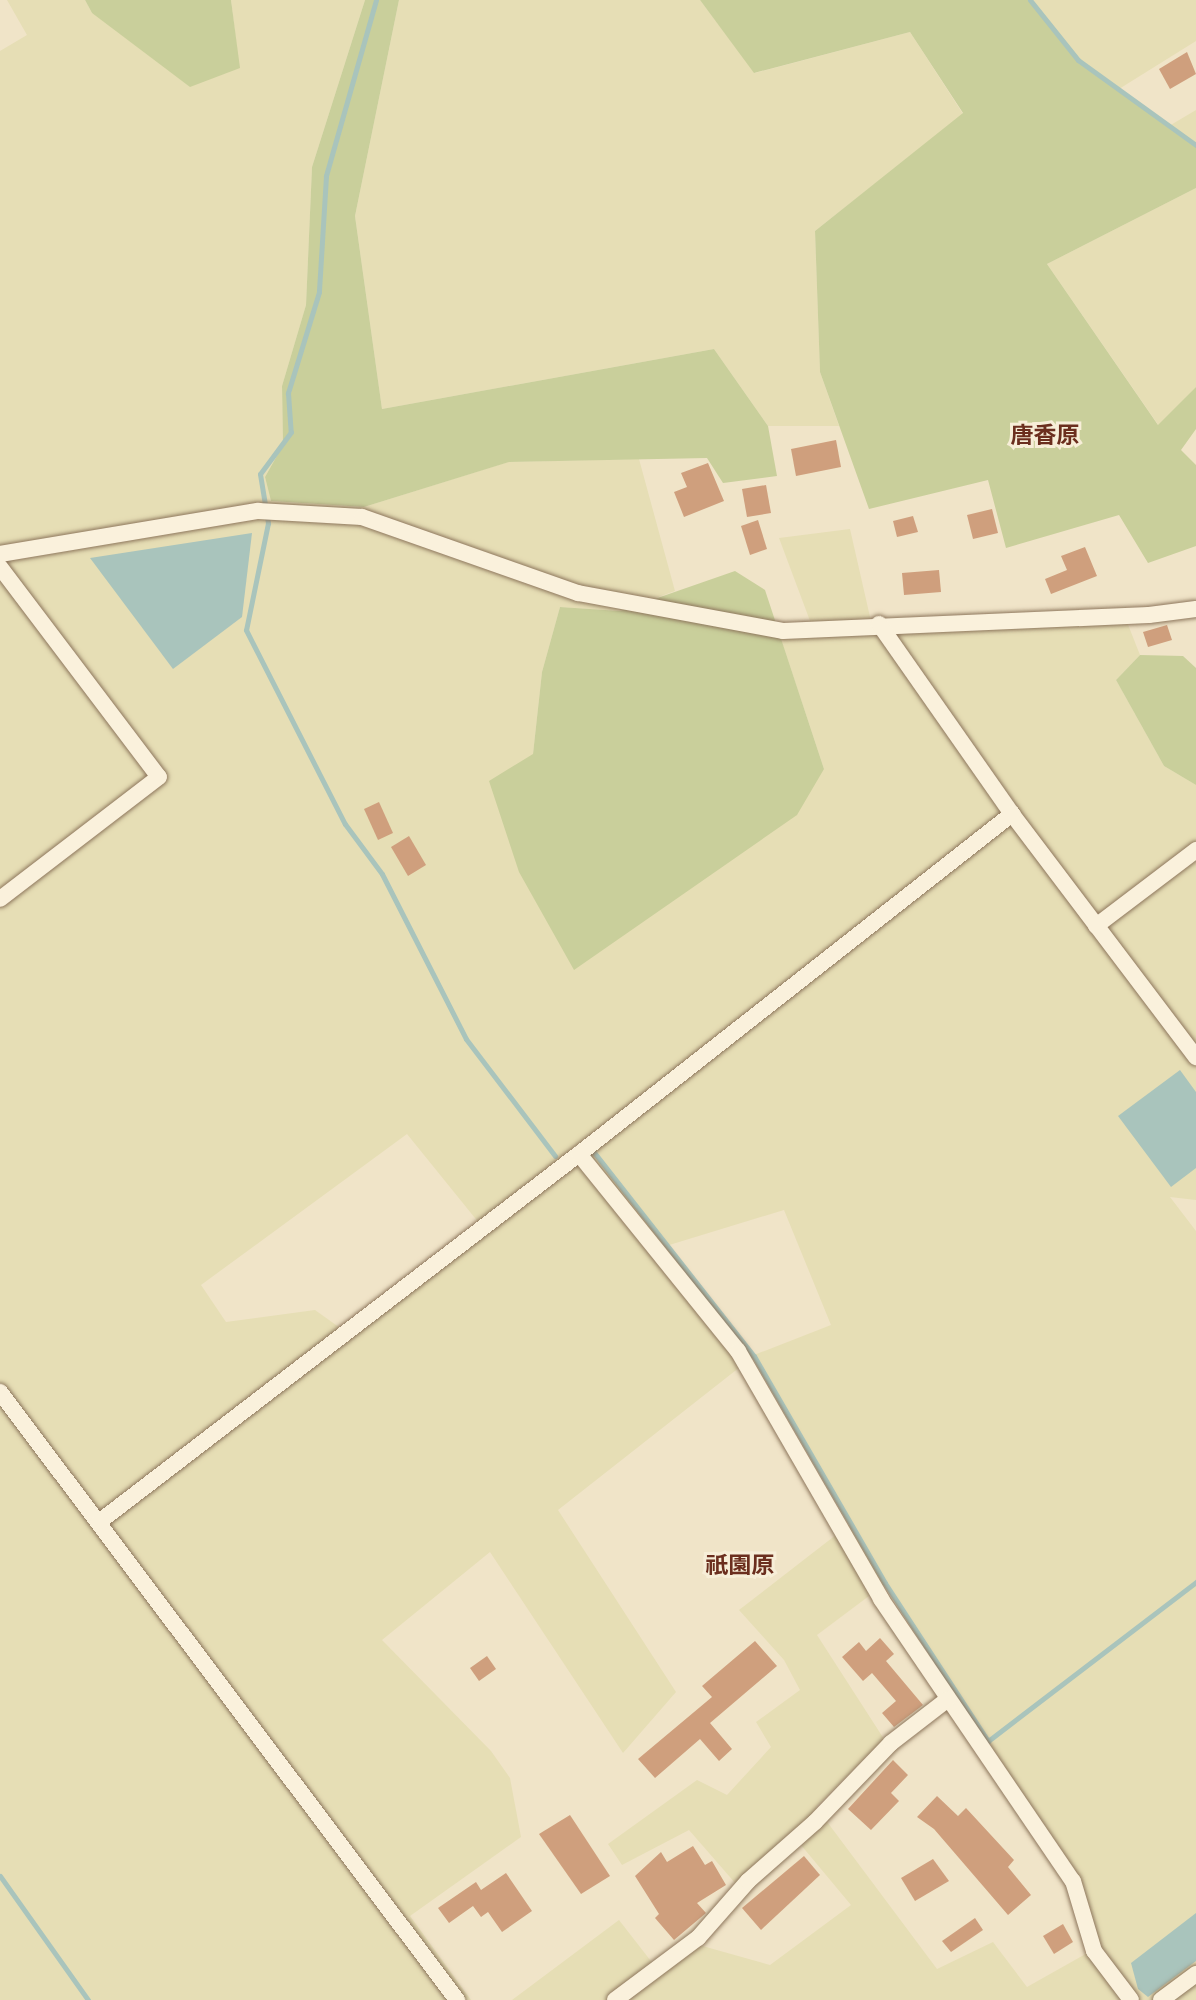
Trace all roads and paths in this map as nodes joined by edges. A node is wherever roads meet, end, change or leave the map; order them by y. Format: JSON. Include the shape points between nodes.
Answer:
{"nodes":[{"id":1,"x":0,"y":554,"type":"edge"},
{"id":2,"x":0,"y":567,"type":"edge"},
{"id":3,"x":1196,"y":609,"type":"edge"},
{"id":4,"x":879,"y":624,"type":"junction"},
{"id":5,"x":1012,"y":814,"type":"junction"},
{"id":6,"x":1196,"y":850,"type":"edge"},
{"id":7,"x":0,"y":899,"type":"edge"},
{"id":8,"x":1096,"y":926,"type":"junction"},
{"id":9,"x":1196,"y":1057,"type":"edge"},
{"id":10,"x":579,"y":1154,"type":"junction"},
{"id":11,"x":0,"y":1392,"type":"edge"},
{"id":12,"x":99,"y":1522,"type":"junction"},
{"id":13,"x":948,"y":1699,"type":"junction"},
{"id":14,"x":1193,"y":1982,"type":"edge"},
{"id":15,"x":1168,"y":1995,"type":"edge"},
{"id":16,"x":457,"y":2000,"type":"edge"},
{"id":17,"x":615,"y":2000,"type":"edge"},
{"id":18,"x":1131,"y":2000,"type":"edge"}],
"edges":[{"from":1,"to":4,"type":"street","via":[[258,511],[362,517],[591,596],[783,631]]},
{"from":2,"to":7,"type":"street","via":[[159,778]]},
{"from":3,"to":4,"type":"street","via":[[1149,615]]},
{"from":4,"to":5,"type":"street"},
{"from":5,"to":8,"type":"street"},
{"from":5,"to":10,"type":"street"},
{"from":6,"to":8,"type":"street"},
{"from":8,"to":9,"type":"street"},
{"from":10,"to":12,"type":"street"},
{"from":10,"to":13,"type":"street","via":[[738,1351],[881,1600]]},
{"from":11,"to":12,"type":"street"},
{"from":12,"to":16,"type":"street"},
{"from":13,"to":17,"type":"street","via":[[891,1743],[815,1822],[748,1881],[698,1938]]},
{"from":13,"to":18,"type":"street","via":[[1073,1881],[1094,1951]]},
{"from":14,"to":15,"type":"street"}]}
